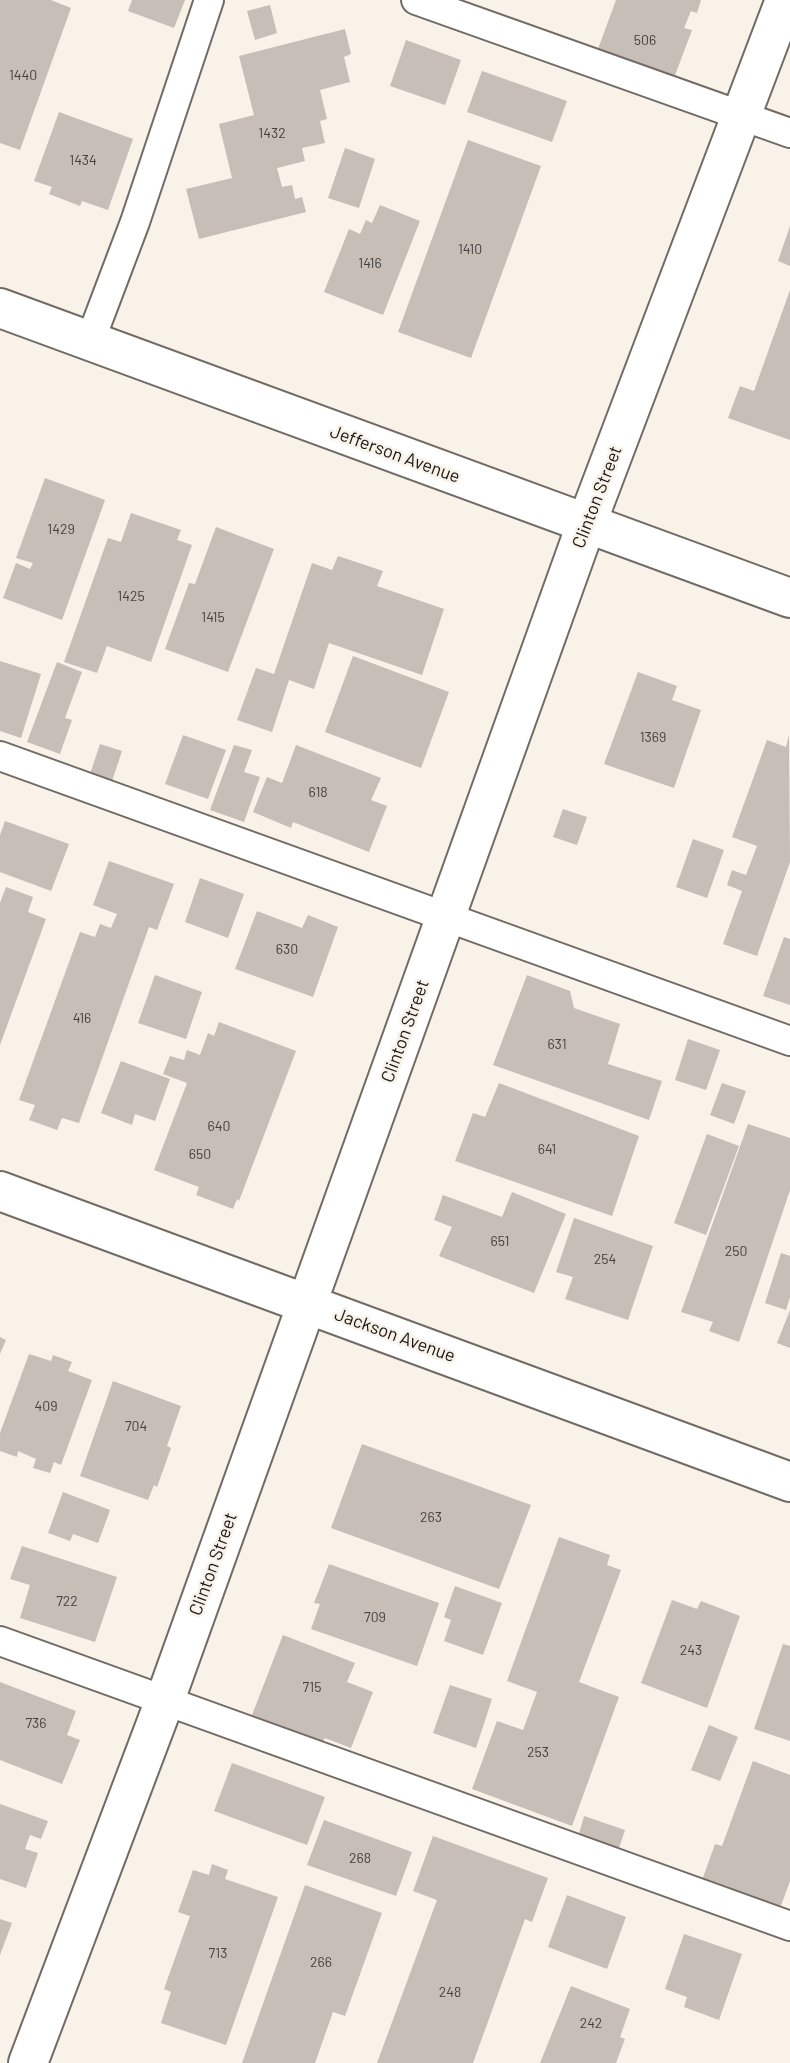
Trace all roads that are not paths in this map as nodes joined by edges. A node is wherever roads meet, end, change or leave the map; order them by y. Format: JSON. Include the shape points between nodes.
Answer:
{"nodes":[{"id":1,"x":209,"y":0,"type":"edge"},
{"id":2,"x":416,"y":0,"type":"edge"},
{"id":3,"x":785,"y":0,"type":"edge"},
{"id":4,"x":742,"y":118,"type":"junction"},
{"id":5,"x":790,"y":133,"type":"edge"},
{"id":6,"x":0,"y":307,"type":"edge"},
{"id":7,"x":90,"y":341,"type":"junction"},
{"id":8,"x":586,"y":524,"type":"junction"},
{"id":9,"x":790,"y":598,"type":"edge"},
{"id":10,"x":0,"y":756,"type":"edge"},
{"id":11,"x":446,"y":914,"type":"junction"},
{"id":12,"x":790,"y":1041,"type":"edge"},
{"id":13,"x":0,"y":1191,"type":"edge"},
{"id":14,"x":306,"y":1302,"type":"junction"},
{"id":15,"x":790,"y":1482,"type":"edge"},
{"id":16,"x":0,"y":1641,"type":"edge"},
{"id":17,"x":165,"y":1700,"type":"junction"},
{"id":18,"x":790,"y":1926,"type":"edge"},
{"id":19,"x":28,"y":2063,"type":"edge"}],
"edges":[{"from":1,"to":7,"type":"lane"},
{"from":2,"to":4,"type":"lane"},
{"from":3,"to":4,"type":"street","name":"Clinton Street"},
{"from":4,"to":5,"type":"lane"},
{"from":4,"to":8,"type":"street","name":"Clinton Street"},
{"from":6,"to":7,"type":"street","name":"Jefferson Avenue"},
{"from":7,"to":8,"type":"street","name":"Jefferson Avenue"},
{"from":8,"to":9,"type":"street","name":"Jefferson Avenue"},
{"from":8,"to":11,"type":"street","name":"Clinton Street"},
{"from":10,"to":11,"type":"lane"},
{"from":11,"to":12,"type":"lane"},
{"from":11,"to":14,"type":"street","name":"Clinton Street"},
{"from":13,"to":14,"type":"street","name":"Jackson Avenue"},
{"from":14,"to":15,"type":"street","name":"Jackson Avenue"},
{"from":14,"to":17,"type":"street","name":"Clinton Street"},
{"from":16,"to":17,"type":"lane"},
{"from":17,"to":18,"type":"lane"},
{"from":17,"to":19,"type":"street","name":"Clinton Street"}]}
